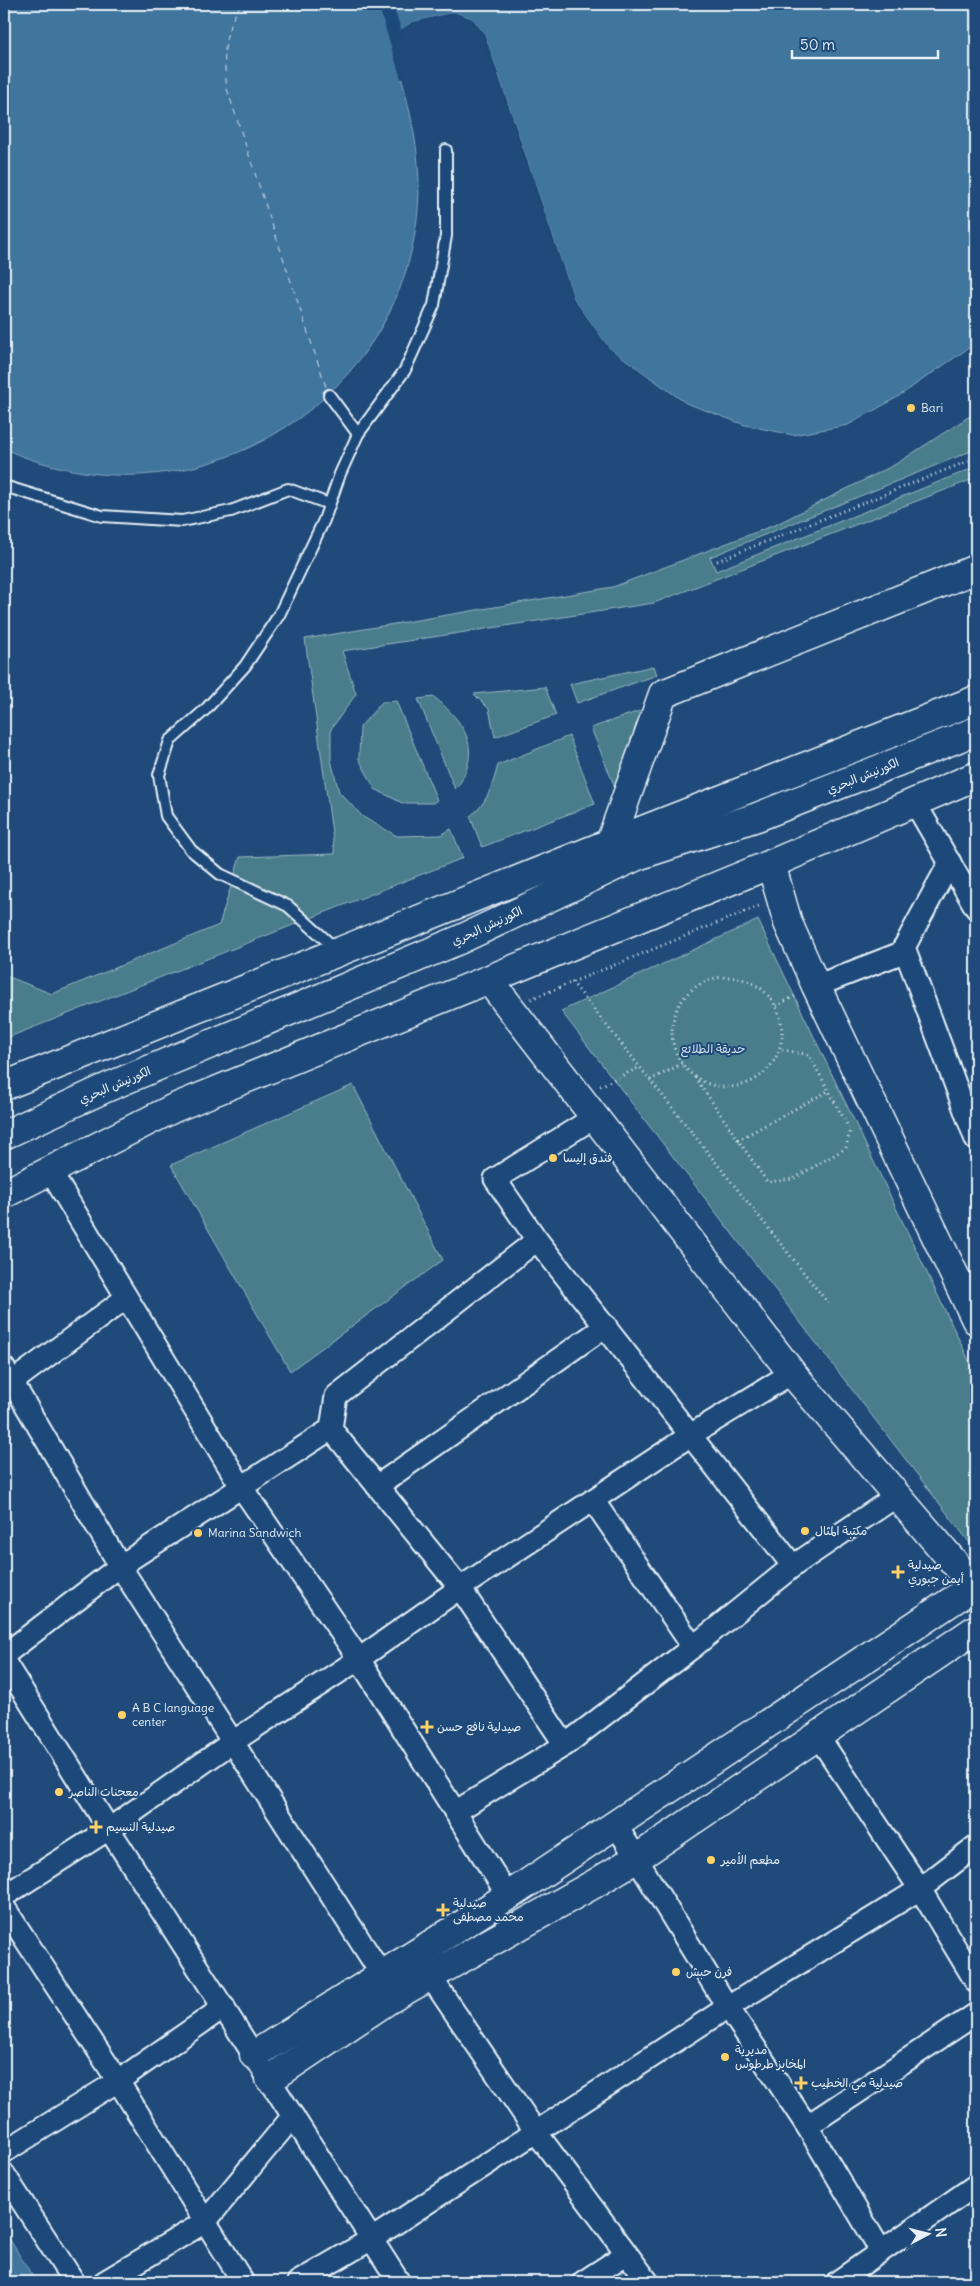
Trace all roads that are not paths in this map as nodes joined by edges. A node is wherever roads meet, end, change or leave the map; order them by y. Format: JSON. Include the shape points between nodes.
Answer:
{"nodes":[{"id":1,"x":446,"y":150,"type":"dead end"},
{"id":2,"x":329,"y":395,"type":"dead end"},
{"id":3,"x":358,"y":434,"type":"junction"},
{"id":4,"x":4,"y":486,"type":"edge"},
{"id":5,"x":329,"y":504,"type":"junction"},
{"id":6,"x":976,"y":569,"type":"edge"},
{"id":7,"x":976,"y":700,"type":"edge"},
{"id":8,"x":976,"y":731,"type":"edge"},
{"id":9,"x":976,"y":776,"type":"edge"},
{"id":10,"x":915,"y":803,"type":"junction"},
{"id":11,"x":610,"y":843,"type":"junction"},
{"id":12,"x":950,"y":862,"type":"junction"},
{"id":13,"x":771,"y":864,"type":"junction"},
{"id":14,"x":976,"y":908,"type":"edge"},
{"id":15,"x":904,"y":947,"type":"junction"},
{"id":16,"x":339,"y":953,"type":"junction"},
{"id":17,"x":489,"y":980,"type":"junction"},
{"id":18,"x":816,"y":986,"type":"junction"},
{"id":19,"x":4,"y":1086,"type":"edge"},
{"id":20,"x":587,"y":1106,"type":"junction"},
{"id":21,"x":4,"y":1134,"type":"edge"},
{"id":22,"x":976,"y":1140,"type":"edge"},
{"id":23,"x":48,"y":1169,"type":"junction"},
{"id":24,"x":4,"y":1194,"type":"edge"},
{"id":25,"x":538,"y":1240,"type":"junction"},
{"id":26,"x":126,"y":1298,"type":"junction"},
{"id":27,"x":975,"y":1316,"type":"edge"},
{"id":28,"x":606,"y":1326,"type":"junction"},
{"id":29,"x":792,"y":1373,"type":"junction"},
{"id":30,"x":7,"y":1380,"type":"edge"},
{"id":31,"x":331,"y":1429,"type":"junction"},
{"id":32,"x":692,"y":1434,"type":"junction"},
{"id":33,"x":377,"y":1486,"type":"junction"},
{"id":34,"x":242,"y":1488,"type":"junction"},
{"id":35,"x":898,"y":1495,"type":"junction"},
{"id":36,"x":593,"y":1500,"type":"junction"},
{"id":37,"x":120,"y":1566,"type":"junction"},
{"id":38,"x":793,"y":1566,"type":"junction"},
{"id":39,"x":976,"y":1586,"type":"edge"},
{"id":40,"x":460,"y":1588,"type":"junction"},
{"id":41,"x":976,"y":1629,"type":"edge"},
{"id":42,"x":693,"y":1647,"type":"junction"},
{"id":43,"x":4,"y":1655,"type":"edge"},
{"id":44,"x":359,"y":1660,"type":"junction"},
{"id":45,"x":4,"y":1661,"type":"edge"},
{"id":46,"x":818,"y":1736,"type":"junction"},
{"id":47,"x":234,"y":1741,"type":"junction"},
{"id":48,"x":565,"y":1744,"type":"junction"},
{"id":49,"x":455,"y":1812,"type":"junction"},
{"id":50,"x":616,"y":1825,"type":"junction"},
{"id":51,"x":109,"y":1829,"type":"junction"},
{"id":52,"x":976,"y":1846,"type":"edge"},
{"id":53,"x":637,"y":1858,"type":"junction"},
{"id":54,"x":920,"y":1889,"type":"junction"},
{"id":55,"x":4,"y":1896,"type":"edge"},
{"id":56,"x":508,"y":1896,"type":"junction"},
{"id":57,"x":4,"y":1906,"type":"edge"},
{"id":58,"x":382,"y":1975,"type":"junction"},
{"id":59,"x":430,"y":1976,"type":"junction"},
{"id":60,"x":976,"y":1982,"type":"edge"},
{"id":61,"x":224,"y":2007,"type":"junction"},
{"id":62,"x":728,"y":2007,"type":"junction"},
{"id":63,"x":976,"y":2014,"type":"edge"},
{"id":64,"x":254,"y":2055,"type":"junction"},
{"id":65,"x":270,"y":2079,"type":"junction"},
{"id":66,"x":118,"y":2080,"type":"junction"},
{"id":67,"x":293,"y":2116,"type":"junction"},
{"id":68,"x":807,"y":2126,"type":"junction"},
{"id":69,"x":536,"y":2132,"type":"junction"},
{"id":70,"x":4,"y":2152,"type":"edge"},
{"id":71,"x":4,"y":2174,"type":"edge"},
{"id":72,"x":976,"y":2186,"type":"edge"},
{"id":73,"x":205,"y":2222,"type":"junction"},
{"id":74,"x":370,"y":2240,"type":"junction"},
{"id":75,"x":881,"y":2251,"type":"junction"},
{"id":76,"x":626,"y":2254,"type":"junction"},
{"id":77,"x":74,"y":2282,"type":"edge"},
{"id":78,"x":104,"y":2282,"type":"edge"},
{"id":79,"x":243,"y":2282,"type":"edge"},
{"id":80,"x":298,"y":2282,"type":"edge"},
{"id":81,"x":399,"y":2282,"type":"edge"},
{"id":82,"x":583,"y":2282,"type":"edge"},
{"id":83,"x":648,"y":2282,"type":"edge"},
{"id":84,"x":837,"y":2282,"type":"edge"}],
"edges":[{"from":1,"to":3,"type":"lane","via":[[446,236],[434,305],[405,370]]},
{"from":2,"to":3,"type":"lane"},
{"from":3,"to":5,"type":"lane"},
{"from":4,"to":5,"type":"lane","via":[[102,516],[182,522],[231,511],[288,489]]},
{"from":5,"to":16,"type":"lane","via":[[279,615],[244,666],[206,709],[170,741],[159,775],[166,816],[191,850],[220,874],[288,906]]},
{"from":6,"to":11,"type":"street","via":[[663,694]]},
{"from":7,"to":11,"type":"street"},
{"from":8,"to":21,"type":"street","name":"الكورنيش البحري","via":[[757,817],[637,856],[459,940]]},
{"from":9,"to":10,"type":"street"},
{"from":10,"to":12,"type":"street"},
{"from":10,"to":13,"type":"street"},
{"from":11,"to":16,"type":"street"},
{"from":12,"to":14,"type":"street"},
{"from":12,"to":15,"type":"street"},
{"from":13,"to":17,"type":"street"},
{"from":13,"to":18,"type":"street","via":[[788,923]]},
{"from":15,"to":18,"type":"street","via":[[901,953]]},
{"from":15,"to":22,"type":"street"},
{"from":16,"to":19,"type":"street"},
{"from":17,"to":20,"type":"street"},
{"from":17,"to":23,"type":"street","via":[[174,1108]]},
{"from":18,"to":27,"type":"street"},
{"from":20,"to":25,"type":"street","via":[[495,1179]]},
{"from":20,"to":29,"type":"street"},
{"from":23,"to":24,"type":"street"},
{"from":23,"to":26,"type":"street"},
{"from":25,"to":28,"type":"street"},
{"from":25,"to":31,"type":"street","via":[[336,1396]]},
{"from":26,"to":30,"type":"street"},
{"from":26,"to":34,"type":"street"},
{"from":28,"to":32,"type":"street"},
{"from":28,"to":33,"type":"street"},
{"from":29,"to":32,"type":"street"},
{"from":29,"to":35,"type":"street"},
{"from":30,"to":37,"type":"street"},
{"from":31,"to":33,"type":"street"},
{"from":31,"to":34,"type":"street"},
{"from":32,"to":36,"type":"street"},
{"from":32,"to":38,"type":"street"},
{"from":33,"to":40,"type":"street"},
{"from":34,"to":37,"type":"street"},
{"from":34,"to":44,"type":"street"},
{"from":35,"to":38,"type":"street"},
{"from":35,"to":39,"type":"street"},
{"from":36,"to":40,"type":"street"},
{"from":36,"to":42,"type":"street"},
{"from":37,"to":43,"type":"street"},
{"from":37,"to":47,"type":"street"},
{"from":38,"to":42,"type":"street"},
{"from":39,"to":50,"type":"street"},
{"from":40,"to":44,"type":"street"},
{"from":40,"to":48,"type":"street"},
{"from":41,"to":46,"type":"street"},
{"from":42,"to":48,"type":"street"},
{"from":44,"to":47,"type":"street"},
{"from":44,"to":49,"type":"street"},
{"from":45,"to":51,"type":"street"},
{"from":46,"to":53,"type":"street"},
{"from":46,"to":54,"type":"street"},
{"from":47,"to":51,"type":"street"},
{"from":47,"to":58,"type":"street"},
{"from":48,"to":49,"type":"street"},
{"from":49,"to":56,"type":"street"},
{"from":50,"to":53,"type":"street"},
{"from":50,"to":56,"type":"street"},
{"from":51,"to":55,"type":"street"},
{"from":51,"to":61,"type":"street"},
{"from":52,"to":54,"type":"street"},
{"from":53,"to":59,"type":"street"},
{"from":53,"to":62,"type":"street"},
{"from":54,"to":60,"type":"street"},
{"from":54,"to":62,"type":"street"},
{"from":56,"to":58,"type":"street"},
{"from":57,"to":66,"type":"street"},
{"from":58,"to":64,"type":"street"},
{"from":59,"to":65,"type":"street","via":[[388,2000]]},
{"from":59,"to":69,"type":"street"},
{"from":61,"to":64,"type":"street"},
{"from":61,"to":66,"type":"street"},
{"from":62,"to":68,"type":"street"},
{"from":62,"to":69,"type":"street"},
{"from":63,"to":68,"type":"street"},
{"from":64,"to":65,"type":"street"},
{"from":65,"to":67,"type":"street"},
{"from":66,"to":70,"type":"street"},
{"from":66,"to":73,"type":"street"},
{"from":67,"to":73,"type":"street"},
{"from":67,"to":74,"type":"street"},
{"from":68,"to":75,"type":"street"},
{"from":69,"to":74,"type":"street"},
{"from":69,"to":76,"type":"street"},
{"from":71,"to":77,"type":"street"},
{"from":72,"to":75,"type":"street"},
{"from":73,"to":78,"type":"street"},
{"from":73,"to":79,"type":"street"},
{"from":74,"to":80,"type":"street"},
{"from":74,"to":81,"type":"street"},
{"from":75,"to":84,"type":"street"},
{"from":76,"to":82,"type":"street"},
{"from":76,"to":83,"type":"street"}]}
